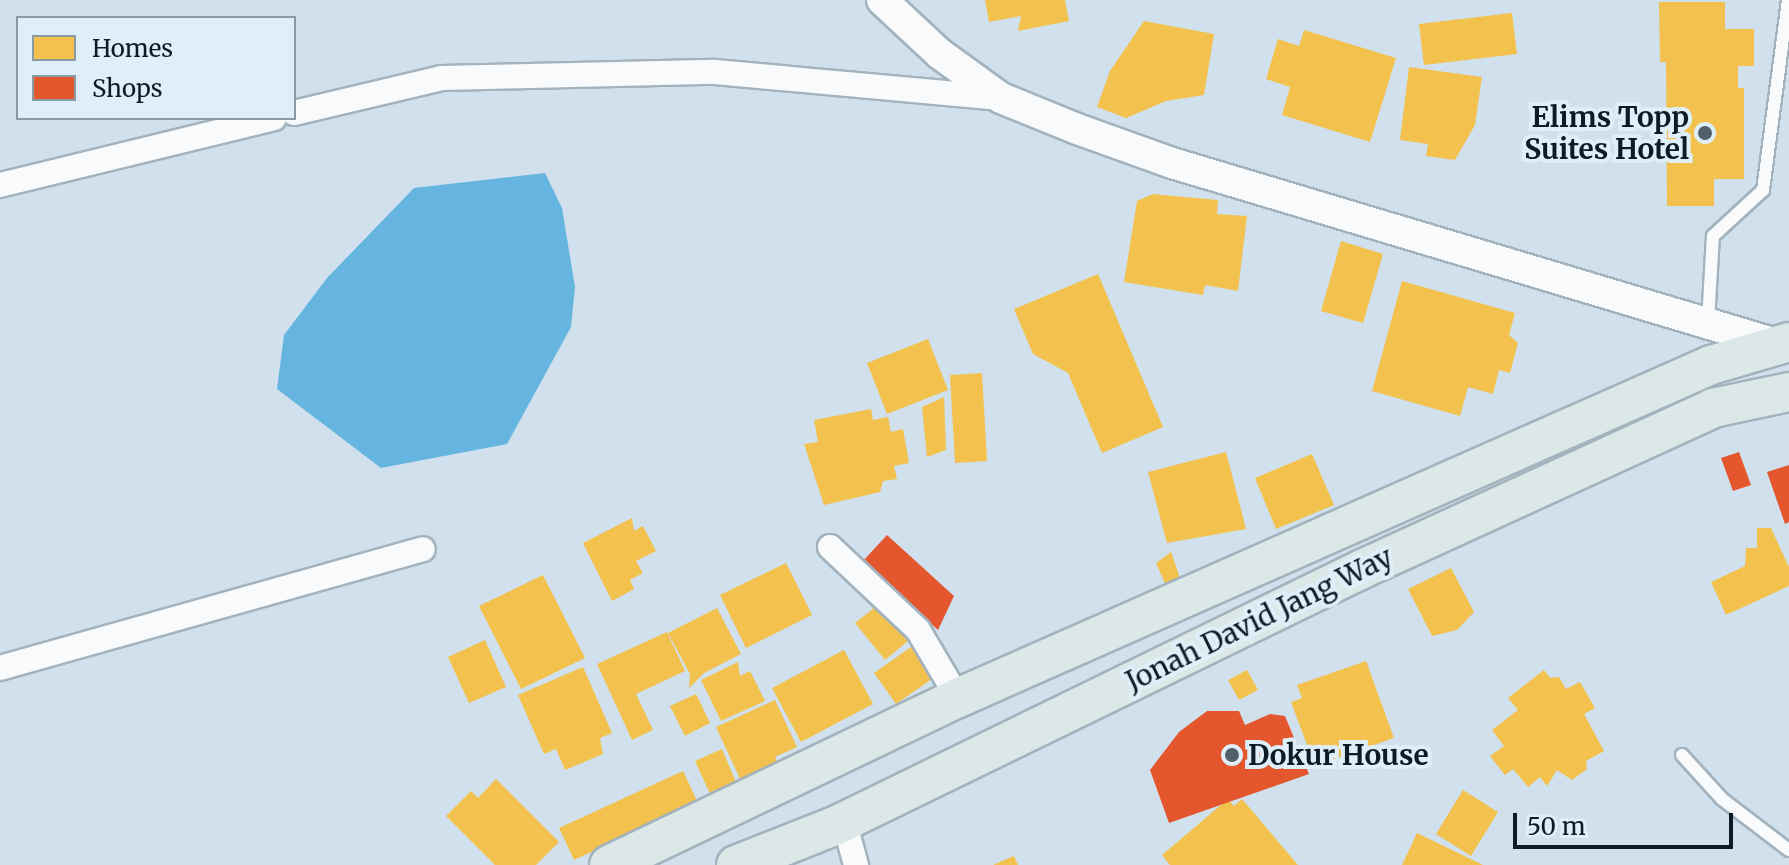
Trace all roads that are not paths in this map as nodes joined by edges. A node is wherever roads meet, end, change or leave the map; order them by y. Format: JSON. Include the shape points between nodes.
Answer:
{"nodes":[{"id":1,"x":882,"y":0,"type":"edge"},
{"id":2,"x":1788,"y":0,"type":"edge"},
{"id":3,"x":1001,"y":98,"type":"junction"},
{"id":4,"x":296,"y":113,"type":"edge"},
{"id":5,"x":266,"y":120,"type":"edge"},
{"id":6,"x":0,"y":185,"type":"edge"},
{"id":7,"x":1708,"y":326,"type":"junction"},
{"id":8,"x":1782,"y":343,"type":"edge"},
{"id":9,"x":1789,"y":392,"type":"edge"},
{"id":10,"x":830,"y":547,"type":"dead end"},
{"id":11,"x":423,"y":549,"type":"dead end"},
{"id":12,"x":0,"y":668,"type":"edge"},
{"id":13,"x":958,"y":698,"type":"junction"},
{"id":14,"x":1682,"y":755,"type":"dead end"},
{"id":15,"x":844,"y":821,"type":"junction"},
{"id":16,"x":1789,"y":850,"type":"edge"},
{"id":17,"x":609,"y":865,"type":"edge"},
{"id":18,"x":736,"y":865,"type":"edge"},
{"id":19,"x":856,"y":865,"type":"edge"}],
"edges":[{"from":1,"to":3,"type":"street","via":[[940,54]]},
{"from":2,"to":7,"type":"lane","via":[[1763,190],[1713,236]]},
{"from":3,"to":4,"type":"street","via":[[715,72],[442,78]]},
{"from":3,"to":7,"type":"street","via":[[1172,163],[1648,303]]},
{"from":5,"to":6,"type":"street"},
{"from":7,"to":8,"type":"street"},
{"from":8,"to":13,"type":"main road","via":[[1711,365]]},
{"from":9,"to":15,"type":"main road","name":"Jonah David Jang Way","via":[[1700,414],[1362,569]]},
{"from":10,"to":13,"type":"street","via":[[918,630]]},
{"from":11,"to":12,"type":"street"},
{"from":13,"to":17,"type":"main road"},
{"from":14,"to":16,"type":"lane","via":[[1722,799]]},
{"from":15,"to":18,"type":"main road","name":"Jonah David Jang Way"},
{"from":15,"to":19,"type":"street"}]}
